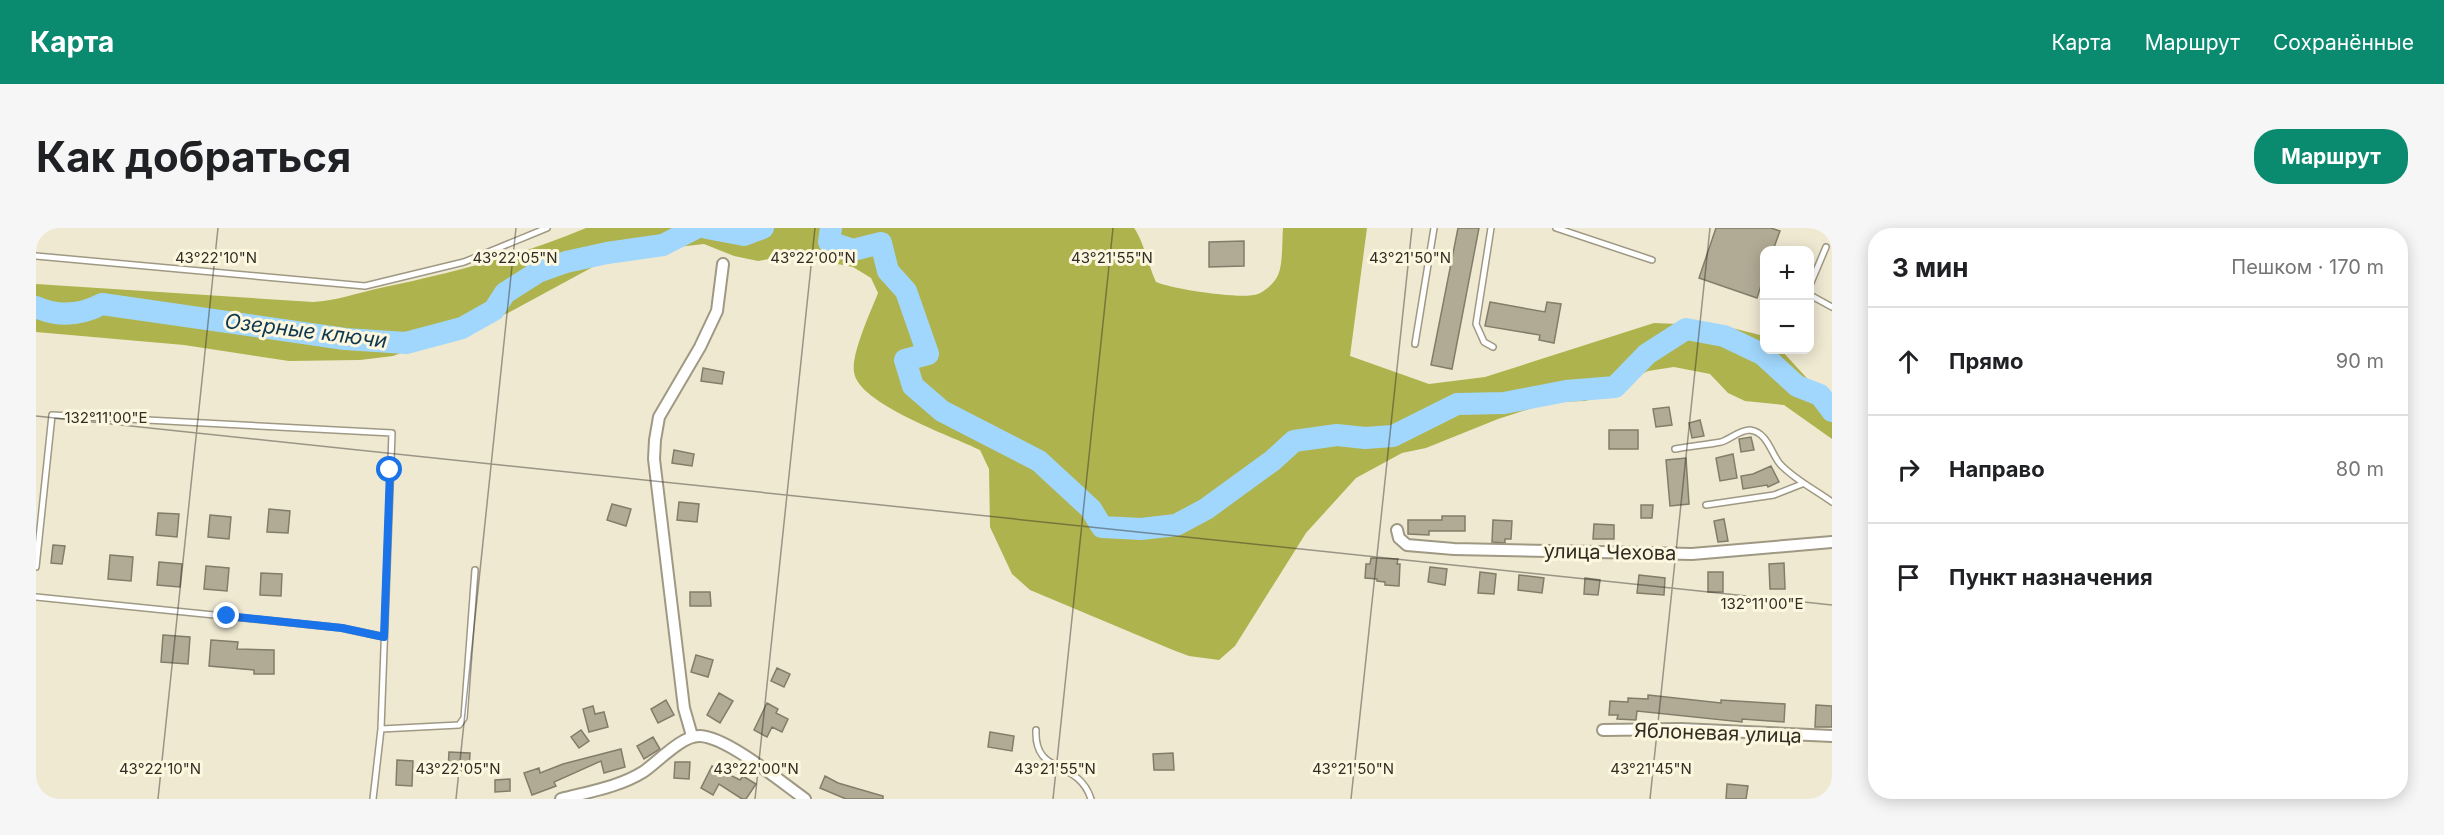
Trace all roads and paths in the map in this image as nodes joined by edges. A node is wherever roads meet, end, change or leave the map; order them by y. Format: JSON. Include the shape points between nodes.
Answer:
{"nodes":[{"id":1,"x":547,"y":228,"type":"edge"},
{"id":2,"x":1434,"y":228,"type":"edge"},
{"id":3,"x":1491,"y":228,"type":"edge"},
{"id":4,"x":1556,"y":228,"type":"edge"},
{"id":5,"x":1826,"y":247,"type":"dead end"},
{"id":6,"x":36,"y":256,"type":"edge"},
{"id":7,"x":1652,"y":260,"type":"dead end"},
{"id":8,"x":723,"y":264,"type":"dead end"},
{"id":9,"x":1814,"y":274,"type":"edge"},
{"id":10,"x":1814,"y":298,"type":"edge"},
{"id":11,"x":1832,"y":307,"type":"edge"},
{"id":12,"x":1415,"y":344,"type":"dead end"},
{"id":13,"x":1493,"y":347,"type":"dead end"},
{"id":14,"x":1675,"y":449,"type":"dead end"},
{"id":15,"x":1802,"y":484,"type":"junction"},
{"id":16,"x":1832,"y":502,"type":"edge"},
{"id":17,"x":1706,"y":505,"type":"dead end"},
{"id":18,"x":1397,"y":530,"type":"dead end"},
{"id":19,"x":1832,"y":542,"type":"edge"},
{"id":20,"x":36,"y":567,"type":"edge"},
{"id":21,"x":475,"y":570,"type":"dead end"},
{"id":22,"x":36,"y":597,"type":"edge"},
{"id":23,"x":384,"y":637,"type":"junction"},
{"id":24,"x":381,"y":729,"type":"junction"},
{"id":25,"x":1036,"y":730,"type":"dead end"},
{"id":26,"x":1603,"y":730,"type":"dead end"},
{"id":27,"x":692,"y":736,"type":"junction"},
{"id":28,"x":1832,"y":736,"type":"edge"},
{"id":29,"x":373,"y":799,"type":"edge"},
{"id":30,"x":561,"y":799,"type":"edge"},
{"id":31,"x":805,"y":799,"type":"edge"},
{"id":32,"x":1091,"y":799,"type":"edge"}],
"edges":[{"from":1,"to":6,"type":"lane","via":[[464,262],[365,286]]},
{"from":2,"to":12,"type":"lane"},
{"from":3,"to":13,"type":"lane","via":[[1476,324],[1484,342]]},
{"from":4,"to":7,"type":"lane"},
{"from":5,"to":9,"type":"lane"},
{"from":8,"to":27,"type":"street","via":[[717,311],[660,417],[654,459],[684,708]]},
{"from":10,"to":11,"type":"lane"},
{"from":14,"to":15,"type":"lane","via":[[1723,441],[1748,430],[1756,432],[1779,463]]},
{"from":15,"to":16,"type":"lane"},
{"from":15,"to":17,"type":"lane","via":[[1774,495]]},
{"from":18,"to":19,"type":"street","name":"улица Чехова","via":[[1407,545],[1528,551],[1692,554]]},
{"from":20,"to":23,"type":"lane","via":[[52,415],[392,433]]},
{"from":21,"to":24,"type":"lane","via":[[464,718],[459,725]]},
{"from":22,"to":23,"type":"lane","via":[[342,628]]},
{"from":23,"to":24,"type":"lane"},
{"from":24,"to":29,"type":"lane"},
{"from":25,"to":32,"type":"lane","via":[[1040,753],[1078,776]]},
{"from":26,"to":28,"type":"street","name":"Яблоневая улица","via":[[1681,729]]},
{"from":27,"to":30,"type":"street","via":[[643,772]]},
{"from":27,"to":31,"type":"street","via":[[709,737],[728,746]]}]}
